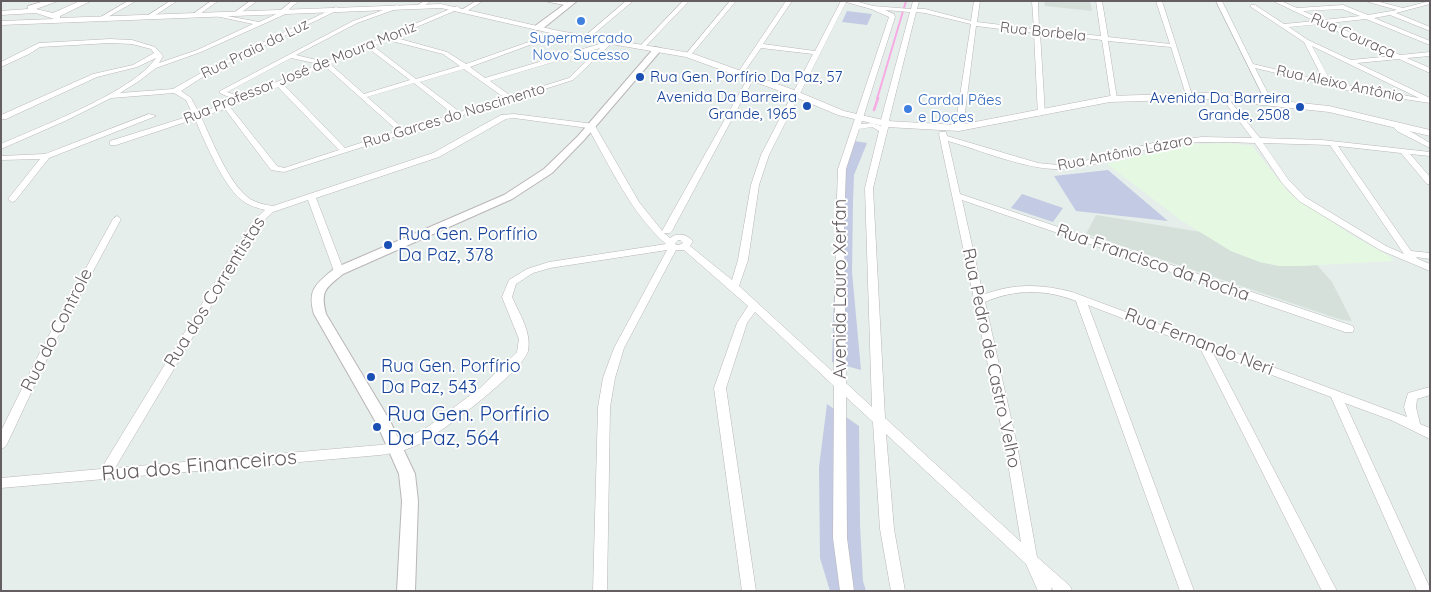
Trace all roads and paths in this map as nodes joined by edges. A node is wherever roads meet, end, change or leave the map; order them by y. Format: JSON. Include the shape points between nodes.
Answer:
{"nodes":[{"id":1,"x":54,"y":1,"type":"edge"},
{"id":2,"x":87,"y":1,"type":"edge"},
{"id":3,"x":133,"y":1,"type":"edge"},
{"id":4,"x":174,"y":1,"type":"edge"},
{"id":5,"x":215,"y":1,"type":"edge"},
{"id":6,"x":254,"y":1,"type":"edge"},
{"id":7,"x":296,"y":1,"type":"edge"},
{"id":8,"x":480,"y":1,"type":"edge"},
{"id":9,"x":547,"y":1,"type":"edge"},
{"id":10,"x":630,"y":1,"type":"edge"},
{"id":11,"x":686,"y":1,"type":"edge"},
{"id":12,"x":733,"y":1,"type":"edge"},
{"id":13,"x":788,"y":1,"type":"edge"},
{"id":14,"x":844,"y":1,"type":"edge"},
{"id":15,"x":848,"y":1,"type":"edge"},
{"id":16,"x":916,"y":1,"type":"edge"},
{"id":17,"x":977,"y":1,"type":"edge"},
{"id":18,"x":1036,"y":1,"type":"edge"},
{"id":19,"x":1099,"y":1,"type":"edge"},
{"id":20,"x":1159,"y":1,"type":"edge"},
{"id":21,"x":1219,"y":1,"type":"edge"},
{"id":22,"x":1276,"y":1,"type":"edge"},
{"id":23,"x":1368,"y":1,"type":"edge"},
{"id":24,"x":1430,"y":2,"type":"edge"},
{"id":25,"x":572,"y":3,"type":"edge"},
{"id":26,"x":424,"y":4,"type":"edge"},
{"id":27,"x":1253,"y":6,"type":"dead end"},
{"id":28,"x":397,"y":7,"type":"junction"},
{"id":29,"x":873,"y":8,"type":"junction"},
{"id":30,"x":1401,"y":8,"type":"junction"},
{"id":31,"x":336,"y":9,"type":"junction"},
{"id":32,"x":461,"y":9,"type":"junction"},
{"id":33,"x":24,"y":10,"type":"junction"},
{"id":34,"x":1294,"y":10,"type":"junction"},
{"id":35,"x":285,"y":11,"type":"junction"},
{"id":36,"x":914,"y":11,"type":"junction"},
{"id":37,"x":1,"y":13,"type":"edge"},
{"id":38,"x":237,"y":13,"type":"junction"},
{"id":39,"x":1390,"y":13,"type":"junction"},
{"id":40,"x":213,"y":14,"type":"junction"},
{"id":41,"x":195,"y":15,"type":"junction"},
{"id":42,"x":149,"y":16,"type":"junction"},
{"id":43,"x":1368,"y":17,"type":"junction"},
{"id":44,"x":60,"y":18,"type":"junction"},
{"id":45,"x":102,"y":18,"type":"junction"},
{"id":46,"x":1430,"y":19,"type":"edge"},
{"id":47,"x":1,"y":22,"type":"edge"},
{"id":48,"x":1321,"y":22,"type":"junction"},
{"id":49,"x":1412,"y":22,"type":"junction"},
{"id":50,"x":261,"y":24,"type":"junction"},
{"id":51,"x":973,"y":24,"type":"junction"},
{"id":52,"x":1284,"y":26,"type":"junction"},
{"id":53,"x":538,"y":28,"type":"junction"},
{"id":54,"x":1430,"y":29,"type":"edge"},
{"id":55,"x":1037,"y":32,"type":"junction"},
{"id":56,"x":559,"y":33,"type":"junction"},
{"id":57,"x":587,"y":37,"type":"junction"},
{"id":58,"x":388,"y":38,"type":"junction"},
{"id":59,"x":1106,"y":39,"type":"junction"},
{"id":60,"x":1306,"y":41,"type":"junction"},
{"id":61,"x":610,"y":42,"type":"junction"},
{"id":62,"x":1430,"y":43,"type":"edge"},
{"id":63,"x":369,"y":46,"type":"junction"},
{"id":64,"x":643,"y":46,"type":"junction"},
{"id":65,"x":760,"y":46,"type":"junction"},
{"id":66,"x":1174,"y":46,"type":"junction"},
{"id":67,"x":658,"y":49,"type":"junction"},
{"id":68,"x":818,"y":53,"type":"junction"},
{"id":69,"x":1430,"y":54,"type":"edge"},
{"id":70,"x":688,"y":55,"type":"junction"},
{"id":71,"x":159,"y":56,"type":"junction"},
{"id":72,"x":291,"y":56,"type":"junction"},
{"id":73,"x":1398,"y":57,"type":"junction"},
{"id":74,"x":180,"y":58,"type":"junction"},
{"id":75,"x":1350,"y":62,"type":"junction"},
{"id":76,"x":326,"y":64,"type":"junction"},
{"id":77,"x":1,"y":65,"type":"edge"},
{"id":78,"x":1250,"y":65,"type":"junction"},
{"id":79,"x":156,"y":66,"type":"junction"},
{"id":80,"x":465,"y":67,"type":"junction"},
{"id":81,"x":1430,"y":71,"type":"edge"},
{"id":82,"x":740,"y":74,"type":"junction"},
{"id":83,"x":751,"y":78,"type":"junction"},
{"id":84,"x":484,"y":80,"type":"junction"},
{"id":85,"x":415,"y":81,"type":"junction"},
{"id":86,"x":279,"y":84,"type":"junction"},
{"id":87,"x":1329,"y":84,"type":"junction"},
{"id":88,"x":175,"y":91,"type":"junction"},
{"id":89,"x":1189,"y":95,"type":"junction"},
{"id":90,"x":109,"y":96,"type":"junction"},
{"id":91,"x":363,"y":96,"type":"junction"},
{"id":92,"x":801,"y":96,"type":"junction"},
{"id":93,"x":1224,"y":97,"type":"junction"},
{"id":94,"x":510,"y":98,"type":"junction"},
{"id":95,"x":1114,"y":99,"type":"junction"},
{"id":96,"x":241,"y":100,"type":"junction"},
{"id":97,"x":1268,"y":100,"type":"junction"},
{"id":98,"x":1430,"y":101,"type":"edge"},
{"id":99,"x":226,"y":106,"type":"junction"},
{"id":100,"x":458,"y":114,"type":"junction"},
{"id":101,"x":1041,"y":114,"type":"junction"},
{"id":102,"x":152,"y":116,"type":"dead end"},
{"id":103,"x":3,"y":117,"type":"dead end"},
{"id":104,"x":198,"y":117,"type":"junction"},
{"id":105,"x":859,"y":120,"type":"junction"},
{"id":106,"x":885,"y":125,"type":"junction"},
{"id":107,"x":1396,"y":125,"type":"junction"},
{"id":108,"x":591,"y":126,"type":"junction"},
{"id":109,"x":959,"y":126,"type":"junction"},
{"id":110,"x":942,"y":130,"type":"junction"},
{"id":111,"x":403,"y":132,"type":"junction"},
{"id":112,"x":1430,"y":133,"type":"edge"},
{"id":113,"x":1257,"y":139,"type":"junction"},
{"id":114,"x":1332,"y":142,"type":"junction"},
{"id":115,"x":113,"y":143,"type":"dead end"},
{"id":116,"x":1,"y":146,"type":"edge"},
{"id":117,"x":1430,"y":146,"type":"edge"},
{"id":118,"x":344,"y":151,"type":"junction"},
{"id":119,"x":1403,"y":151,"type":"junction"},
{"id":120,"x":1430,"y":154,"type":"edge"},
{"id":121,"x":46,"y":156,"type":"junction"},
{"id":122,"x":1,"y":158,"type":"edge"},
{"id":123,"x":1430,"y":182,"type":"edge"},
{"id":124,"x":957,"y":196,"type":"junction"},
{"id":125,"x":312,"y":198,"type":"junction"},
{"id":126,"x":12,"y":199,"type":"dead end"},
{"id":127,"x":274,"y":209,"type":"junction"},
{"id":128,"x":117,"y":219,"type":"dead end"},
{"id":129,"x":654,"y":226,"type":"junction"},
{"id":130,"x":667,"y":231,"type":"junction"},
{"id":131,"x":676,"y":244,"type":"junction"},
{"id":132,"x":1430,"y":256,"type":"edge"},
{"id":133,"x":1412,"y":257,"type":"junction"},
{"id":134,"x":1430,"y":268,"type":"edge"},
{"id":135,"x":339,"y":271,"type":"junction"},
{"id":136,"x":734,"y":288,"type":"junction"},
{"id":137,"x":1080,"y":298,"type":"junction"},
{"id":138,"x":979,"y":301,"type":"junction"},
{"id":139,"x":753,"y":307,"type":"junction"},
{"id":140,"x":1349,"y":329,"type":"dead end"},
{"id":141,"x":1204,"y":345,"type":"junction"},
{"id":142,"x":840,"y":386,"type":"junction"},
{"id":143,"x":1430,"y":391,"type":"edge"},
{"id":144,"x":1335,"y":394,"type":"junction"},
{"id":145,"x":880,"y":420,"type":"junction"},
{"id":146,"x":1415,"y":426,"type":"junction"},
{"id":147,"x":1430,"y":434,"type":"edge"},
{"id":148,"x":1,"y":444,"type":"edge"},
{"id":149,"x":397,"y":448,"type":"junction"},
{"id":150,"x":105,"y":474,"type":"junction"},
{"id":151,"x":1,"y":483,"type":"edge"},
{"id":152,"x":1031,"y":560,"type":"junction"},
{"id":153,"x":406,"y":591,"type":"edge"},
{"id":154,"x":600,"y":591,"type":"edge"},
{"id":155,"x":749,"y":591,"type":"edge"},
{"id":156,"x":847,"y":591,"type":"edge"},
{"id":157,"x":898,"y":591,"type":"edge"},
{"id":158,"x":1045,"y":591,"type":"edge"},
{"id":159,"x":1065,"y":591,"type":"edge"},
{"id":160,"x":1187,"y":591,"type":"edge"},
{"id":161,"x":1330,"y":591,"type":"edge"},
{"id":162,"x":1424,"y":591,"type":"edge"}],
"edges":[{"from":1,"to":33,"type":"main road"},
{"from":2,"to":44,"type":"main road"},
{"from":3,"to":45,"type":"street"},
{"from":4,"to":42,"type":"street"},
{"from":5,"to":41,"type":"street"},
{"from":6,"to":38,"type":"street"},
{"from":7,"to":35,"type":"street"},
{"from":8,"to":32,"type":"street","name":"Rua Professor José de Moura Moniz"},
{"from":9,"to":25,"type":"street"},
{"from":10,"to":57,"type":"street"},
{"from":11,"to":64,"type":"street"},
{"from":12,"to":70,"type":"street"},
{"from":13,"to":65,"type":"street"},
{"from":14,"to":68,"type":"street"},
{"from":15,"to":29,"type":"street"},
{"from":16,"to":36,"type":"street","name":"Avenida Lauro Xerfan"},
{"from":17,"to":51,"type":"street"},
{"from":18,"to":55,"type":"street"},
{"from":19,"to":59,"type":"street"},
{"from":20,"to":66,"type":"street"},
{"from":21,"to":78,"type":"street"},
{"from":22,"to":34,"type":"street","name":"Rua Couraça"},
{"from":23,"to":30,"type":"street"},
{"from":24,"to":30,"type":"street"},
{"from":25,"to":53,"type":"street"},
{"from":26,"to":28,"type":"main road"},
{"from":26,"to":32,"type":"main road"},
{"from":27,"to":52,"type":"street"},
{"from":28,"to":31,"type":"main road"},
{"from":28,"to":72,"type":"street","via":[[355,22]]},
{"from":29,"to":36,"type":"street","name":"Rua Borbela"},
{"from":29,"to":105,"type":"street","name":"Avenida Lauro Xerfan","via":[[892,17]]},
{"from":30,"to":39,"type":"street"},
{"from":31,"to":35,"type":"main road"},
{"from":31,"to":88,"type":"street","name":"Rua Praia da Luz","via":[[210,70]]},
{"from":32,"to":53,"type":"main road"},
{"from":32,"to":58,"type":"street","name":"Rua Professor José de Moura Moniz"},
{"from":33,"to":37,"type":"main road"},
{"from":33,"to":44,"type":"main road"},
{"from":34,"to":43,"type":"street","via":[[1343,7]]},
{"from":34,"to":48,"type":"street","name":"Rua Couraça"},
{"from":35,"to":38,"type":"main road"},
{"from":35,"to":50,"type":"street"},
{"from":36,"to":51,"type":"street","name":"Rua Borbela"},
{"from":36,"to":106,"type":"street","name":"Avenida Lauro Xerfan"},
{"from":38,"to":40,"type":"main road"},
{"from":39,"to":43,"type":"street"},
{"from":39,"to":49,"type":"street"},
{"from":40,"to":41,"type":"main road"},
{"from":40,"to":50,"type":"street"},
{"from":41,"to":42,"type":"main road"},
{"from":42,"to":45,"type":"main road"},
{"from":43,"to":48,"type":"street"},
{"from":43,"to":62,"type":"street"},
{"from":44,"to":45,"type":"main road"},
{"from":44,"to":47,"type":"main road"},
{"from":46,"to":49,"type":"street"},
{"from":48,"to":52,"type":"street"},
{"from":48,"to":73,"type":"street","name":"Rua Couraça"},
{"from":49,"to":54,"type":"street"},
{"from":50,"to":74,"type":"street"},
{"from":51,"to":55,"type":"street","name":"Rua Borbela"},
{"from":51,"to":109,"type":"street"},
{"from":52,"to":60,"type":"street"},
{"from":53,"to":56,"type":"main road"},
{"from":55,"to":59,"type":"street","name":"Rua Borbela"},
{"from":55,"to":101,"type":"street"},
{"from":56,"to":57,"type":"main road"},
{"from":56,"to":80,"type":"street"},
{"from":57,"to":61,"type":"main road"},
{"from":58,"to":63,"type":"street","name":"Rua Professor José de Moura Moniz"},
{"from":58,"to":80,"type":"street","via":[[441,51]]},
{"from":59,"to":66,"type":"street","name":"Rua Borbela"},
{"from":59,"to":95,"type":"street"},
{"from":60,"to":75,"type":"street"},
{"from":60,"to":87,"type":"street"},
{"from":61,"to":64,"type":"main road"},
{"from":61,"to":84,"type":"street"},
{"from":61,"to":94,"type":"street","name":"Rua Garces do Nascimento","via":[[574,78]]},
{"from":63,"to":76,"type":"street","name":"Rua Professor José de Moura Moniz"},
{"from":63,"to":85,"type":"street"},
{"from":64,"to":67,"type":"main road"},
{"from":65,"to":68,"type":"street"},
{"from":65,"to":82,"type":"street"},
{"from":66,"to":89,"type":"street"},
{"from":67,"to":70,"type":"main road"},
{"from":67,"to":108,"type":"street"},
{"from":68,"to":92,"type":"street"},
{"from":69,"to":73,"type":"street"},
{"from":70,"to":82,"type":"main road"},
{"from":71,"to":74,"type":"street"},
{"from":71,"to":77,"type":"street","via":[[146,45],[122,41],[39,45]]},
{"from":71,"to":79,"type":"street"},
{"from":71,"to":103,"type":"street","via":[[135,66],[95,75]]},
{"from":72,"to":76,"type":"street"},
{"from":72,"to":96,"type":"street","via":[[222,92]]},
{"from":73,"to":75,"type":"street"},
{"from":73,"to":81,"type":"street","name":"Rua Couraça"},
{"from":74,"to":79,"type":"street"},
{"from":75,"to":98,"type":"street"},
{"from":76,"to":86,"type":"street","name":"Rua Professor José de Moura Moniz"},
{"from":76,"to":91,"type":"street"},
{"from":78,"to":87,"type":"street","name":"Rua Aleixo Antônio"},
{"from":78,"to":97,"type":"street"},
{"from":79,"to":90,"type":"street"},
{"from":80,"to":84,"type":"street"},
{"from":80,"to":85,"type":"street"},
{"from":82,"to":83,"type":"main road"},
{"from":83,"to":92,"type":"main road"},
{"from":83,"to":130,"type":"street"},
{"from":84,"to":94,"type":"street"},
{"from":85,"to":91,"type":"street"},
{"from":85,"to":100,"type":"street"},
{"from":86,"to":96,"type":"street","name":"Rua Professor José de Moura Moniz"},
{"from":86,"to":118,"type":"street"},
{"from":87,"to":98,"type":"street","name":"Rua Aleixo Antônio"},
{"from":88,"to":90,"type":"street"},
{"from":88,"to":104,"type":"street","via":[[189,99]]},
{"from":89,"to":93,"type":"main road"},
{"from":89,"to":95,"type":"main road"},
{"from":90,"to":116,"type":"street"},
{"from":91,"to":111,"type":"street"},
{"from":92,"to":105,"type":"main road"},
{"from":92,"to":136,"type":"street","via":[[765,155],[758,173],[744,260]]},
{"from":93,"to":97,"type":"main road"},
{"from":93,"to":113,"type":"street"},
{"from":94,"to":100,"type":"street","name":"Rua Garces do Nascimento"},
{"from":95,"to":101,"type":"main road"},
{"from":96,"to":99,"type":"street","name":"Rua Professor José de Moura Moniz"},
{"from":97,"to":107,"type":"main road"},
{"from":99,"to":104,"type":"street","name":"Rua Professor José de Moura Moniz"},
{"from":99,"to":118,"type":"street","name":"Rua Garces do Nascimento","via":[[274,168],[284,170]]},
{"from":100,"to":111,"type":"street","name":"Rua Garces do Nascimento"},
{"from":101,"to":109,"type":"main road","via":[[978,126]]},
{"from":102,"to":121,"type":"street"},
{"from":104,"to":115,"type":"street","name":"Rua Professor José de Moura Moniz"},
{"from":104,"to":127,"type":"street","via":[[240,195]]},
{"from":105,"to":106,"type":"main road"},
{"from":105,"to":142,"type":"street","name":"Avenida Lauro Xerfan","via":[[842,169]]},
{"from":106,"to":110,"type":"main road"},
{"from":106,"to":145,"type":"street","name":"Avenida Lauro Xerfan","via":[[869,188]]},
{"from":107,"to":112,"type":"main road"},
{"from":107,"to":117,"type":"street"},
{"from":108,"to":125,"type":"street","name":"Rua dos Correntistas","via":[[504,117],[436,155]]},
{"from":108,"to":129,"type":"street","via":[[634,203]]},
{"from":108,"to":135,"type":"street","via":[[558,162],[516,193]]},
{"from":109,"to":110,"type":"main road"},
{"from":110,"to":113,"type":"street","name":"Rua Antônio Lázaro","via":[[1037,165],[1058,168],[1173,141]]},
{"from":110,"to":124,"type":"street","name":"Rua Pedro de Castro Velho"},
{"from":111,"to":118,"type":"street","name":"Rua Garces do Nascimento"},
{"from":113,"to":114,"type":"street","name":"Rua Antônio Lázaro"},
{"from":113,"to":133,"type":"street","via":[[1285,181],[1302,198],[1366,238]]},
{"from":114,"to":119,"type":"street","name":"Rua Antônio Lázaro"},
{"from":114,"to":133,"type":"street"},
{"from":119,"to":120,"type":"street","name":"Rua Antônio Lázaro"},
{"from":119,"to":123,"type":"street"},
{"from":121,"to":122,"type":"street"},
{"from":121,"to":126,"type":"street"},
{"from":124,"to":138,"type":"street","name":"Rua Pedro de Castro Velho"},
{"from":124,"to":140,"type":"street","name":"Rua Francisco da Rocha"},
{"from":125,"to":127,"type":"street","name":"Rua dos Correntistas"},
{"from":125,"to":135,"type":"street"},
{"from":127,"to":150,"type":"street","name":"Rua dos Correntistas","via":[[265,212],[256,222]]},
{"from":128,"to":148,"type":"street","name":"Rua do Controle","via":[[48,346]]},
{"from":129,"to":130,"type":"street"},
{"from":129,"to":131,"type":"street"},
{"from":130,"to":131,"type":"street"},
{"from":131,"to":136,"type":"street"},
{"from":131,"to":149,"type":"street","via":[[549,265],[520,275],[512,282],[506,297],[524,339],[522,353],[445,422]]},
{"from":131,"to":154,"type":"street","via":[[619,348],[610,378],[604,407]]},
{"from":132,"to":133,"type":"street"},
{"from":133,"to":134,"type":"street"},
{"from":135,"to":149,"type":"street","via":[[318,292],[316,299],[320,314]]},
{"from":136,"to":139,"type":"street"},
{"from":137,"to":138,"type":"street","name":"Rua Fernando Neri","via":[[1030,287],[1001,291]]},
{"from":137,"to":141,"type":"street","name":"Rua Fernando Neri"},
{"from":137,"to":160,"type":"street"},
{"from":138,"to":152,"type":"street","name":"Rua Pedro de Castro Velho","via":[[1012,445]]},
{"from":139,"to":142,"type":"street"},
{"from":139,"to":155,"type":"street","via":[[742,323],[720,388]]},
{"from":141,"to":144,"type":"street","name":"Rua Fernando Neri"},
{"from":141,"to":161,"type":"street"},
{"from":142,"to":145,"type":"street"},
{"from":142,"to":156,"type":"street","name":"Avenida Lauro Xerfan","via":[[840,538]]},
{"from":143,"to":146,"type":"street","via":[[1412,396],[1410,407]]},
{"from":144,"to":146,"type":"street","name":"Rua Fernando Neri"},
{"from":144,"to":162,"type":"street"},
{"from":145,"to":152,"type":"street"},
{"from":145,"to":157,"type":"street","name":"Avenida Lauro Xerfan","via":[[887,530]]},
{"from":146,"to":147,"type":"street","name":"Rua Fernando Neri"},
{"from":149,"to":150,"type":"street","name":"Rua dos Financeiros"},
{"from":149,"to":153,"type":"street","via":[[406,474],[410,501]]},
{"from":150,"to":151,"type":"street","name":"Rua dos Financeiros"},
{"from":152,"to":158,"type":"street","name":"Rua Pedro de Castro Velho"},
{"from":152,"to":159,"type":"street"}]}
